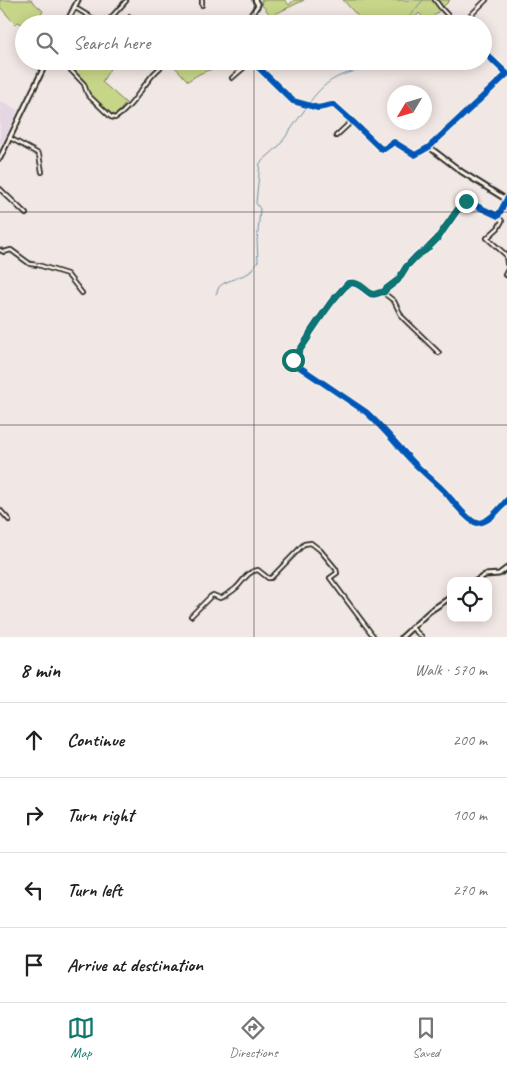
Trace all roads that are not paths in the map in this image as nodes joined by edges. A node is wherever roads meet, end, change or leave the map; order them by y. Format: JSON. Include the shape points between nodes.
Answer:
{"nodes":[{"id":1,"x":78,"y":0,"type":"edge"},
{"id":2,"x":202,"y":0,"type":"edge"},
{"id":3,"x":255,"y":0,"type":"edge"},
{"id":4,"x":435,"y":0,"type":"edge"},
{"id":5,"x":486,"y":0,"type":"edge"},
{"id":6,"x":126,"y":1,"type":"dead end"},
{"id":7,"x":202,"y":5,"type":"dead end"},
{"id":8,"x":74,"y":7,"type":"junction"},
{"id":9,"x":70,"y":15,"type":"edge"},
{"id":10,"x":88,"y":15,"type":"edge"},
{"id":11,"x":113,"y":15,"type":"edge"},
{"id":12,"x":251,"y":15,"type":"edge"},
{"id":13,"x":448,"y":15,"type":"edge"},
{"id":14,"x":471,"y":15,"type":"edge"},
{"id":15,"x":492,"y":60,"type":"edge"},
{"id":16,"x":43,"y":70,"type":"edge"},
{"id":17,"x":71,"y":70,"type":"edge"},
{"id":18,"x":159,"y":70,"type":"edge"},
{"id":19,"x":242,"y":70,"type":"edge"},
{"id":20,"x":261,"y":70,"type":"edge"},
{"id":21,"x":507,"y":74,"type":"edge"},
{"id":22,"x":232,"y":78,"type":"dead end"},
{"id":23,"x":352,"y":121,"type":"junction"},
{"id":24,"x":336,"y":136,"type":"dead end"},
{"id":25,"x":10,"y":138,"type":"junction"},
{"id":26,"x":429,"y":147,"type":"junction"},
{"id":27,"x":0,"y":158,"type":"edge"},
{"id":28,"x":42,"y":172,"type":"dead end"},
{"id":29,"x":0,"y":189,"type":"edge"},
{"id":30,"x":507,"y":200,"type":"edge"},
{"id":31,"x":26,"y":214,"type":"dead end"},
{"id":32,"x":498,"y":216,"type":"junction"},
{"id":33,"x":0,"y":250,"type":"edge"},
{"id":34,"x":507,"y":264,"type":"edge"},
{"id":35,"x":384,"y":292,"type":"junction"},
{"id":36,"x":82,"y":293,"type":"dead end"},
{"id":37,"x":439,"y":353,"type":"dead end"},
{"id":38,"x":507,"y":500,"type":"edge"},
{"id":39,"x":0,"y":510,"type":"edge"},
{"id":40,"x":9,"y":520,"type":"dead end"},
{"id":41,"x":507,"y":568,"type":"edge"},
{"id":42,"x":482,"y":577,"type":"edge"},
{"id":43,"x":447,"y":600,"type":"edge"},
{"id":44,"x":190,"y":616,"type":"dead end"},
{"id":45,"x":411,"y":627,"type":"junction"},
{"id":46,"x":374,"y":637,"type":"edge"},
{"id":47,"x":402,"y":637,"type":"edge"},
{"id":48,"x":422,"y":637,"type":"edge"}],
"edges":[{"from":1,"to":8,"type":"street"},
{"from":2,"to":7,"type":"street"},
{"from":3,"to":12,"type":"street","via":[[258,5]]},
{"from":4,"to":13,"type":"street"},
{"from":5,"to":14,"type":"street"},
{"from":6,"to":11,"type":"street"},
{"from":8,"to":9,"type":"street"},
{"from":8,"to":10,"type":"street"},
{"from":15,"to":21,"type":"street"},
{"from":16,"to":25,"type":"street"},
{"from":17,"to":18,"type":"street","via":[[84,84],[89,96],[115,118]]},
{"from":19,"to":22,"type":"street"},
{"from":20,"to":23,"type":"street","via":[[293,101],[318,108],[332,105]]},
{"from":21,"to":26,"type":"street"},
{"from":23,"to":24,"type":"street"},
{"from":23,"to":26,"type":"street","via":[[384,150],[394,142],[416,155]]},
{"from":25,"to":27,"type":"street"},
{"from":25,"to":28,"type":"street","via":[[39,155]]},
{"from":26,"to":30,"type":"street"},
{"from":29,"to":31,"type":"street"},
{"from":30,"to":32,"type":"street"},
{"from":32,"to":34,"type":"street","via":[[502,221],[487,238],[506,255]]},
{"from":32,"to":35,"type":"street","via":[[464,202],[437,239]]},
{"from":33,"to":36,"type":"street","via":[[12,250],[30,264],[66,274]]},
{"from":35,"to":37,"type":"street","via":[[396,304],[402,317]]},
{"from":35,"to":38,"type":"street","via":[[374,295],[351,282],[346,286],[310,333],[293,360],[295,364],[375,420],[470,520],[484,521]]},
{"from":39,"to":40,"type":"street"},
{"from":41,"to":42,"type":"street","via":[[499,574]]},
{"from":43,"to":45,"type":"street"},
{"from":44,"to":46,"type":"street","via":[[210,596],[222,598],[254,570],[271,578],[304,544],[311,543],[336,569],[337,573],[330,578]]},
{"from":45,"to":47,"type":"street"},
{"from":45,"to":48,"type":"street"}]}
